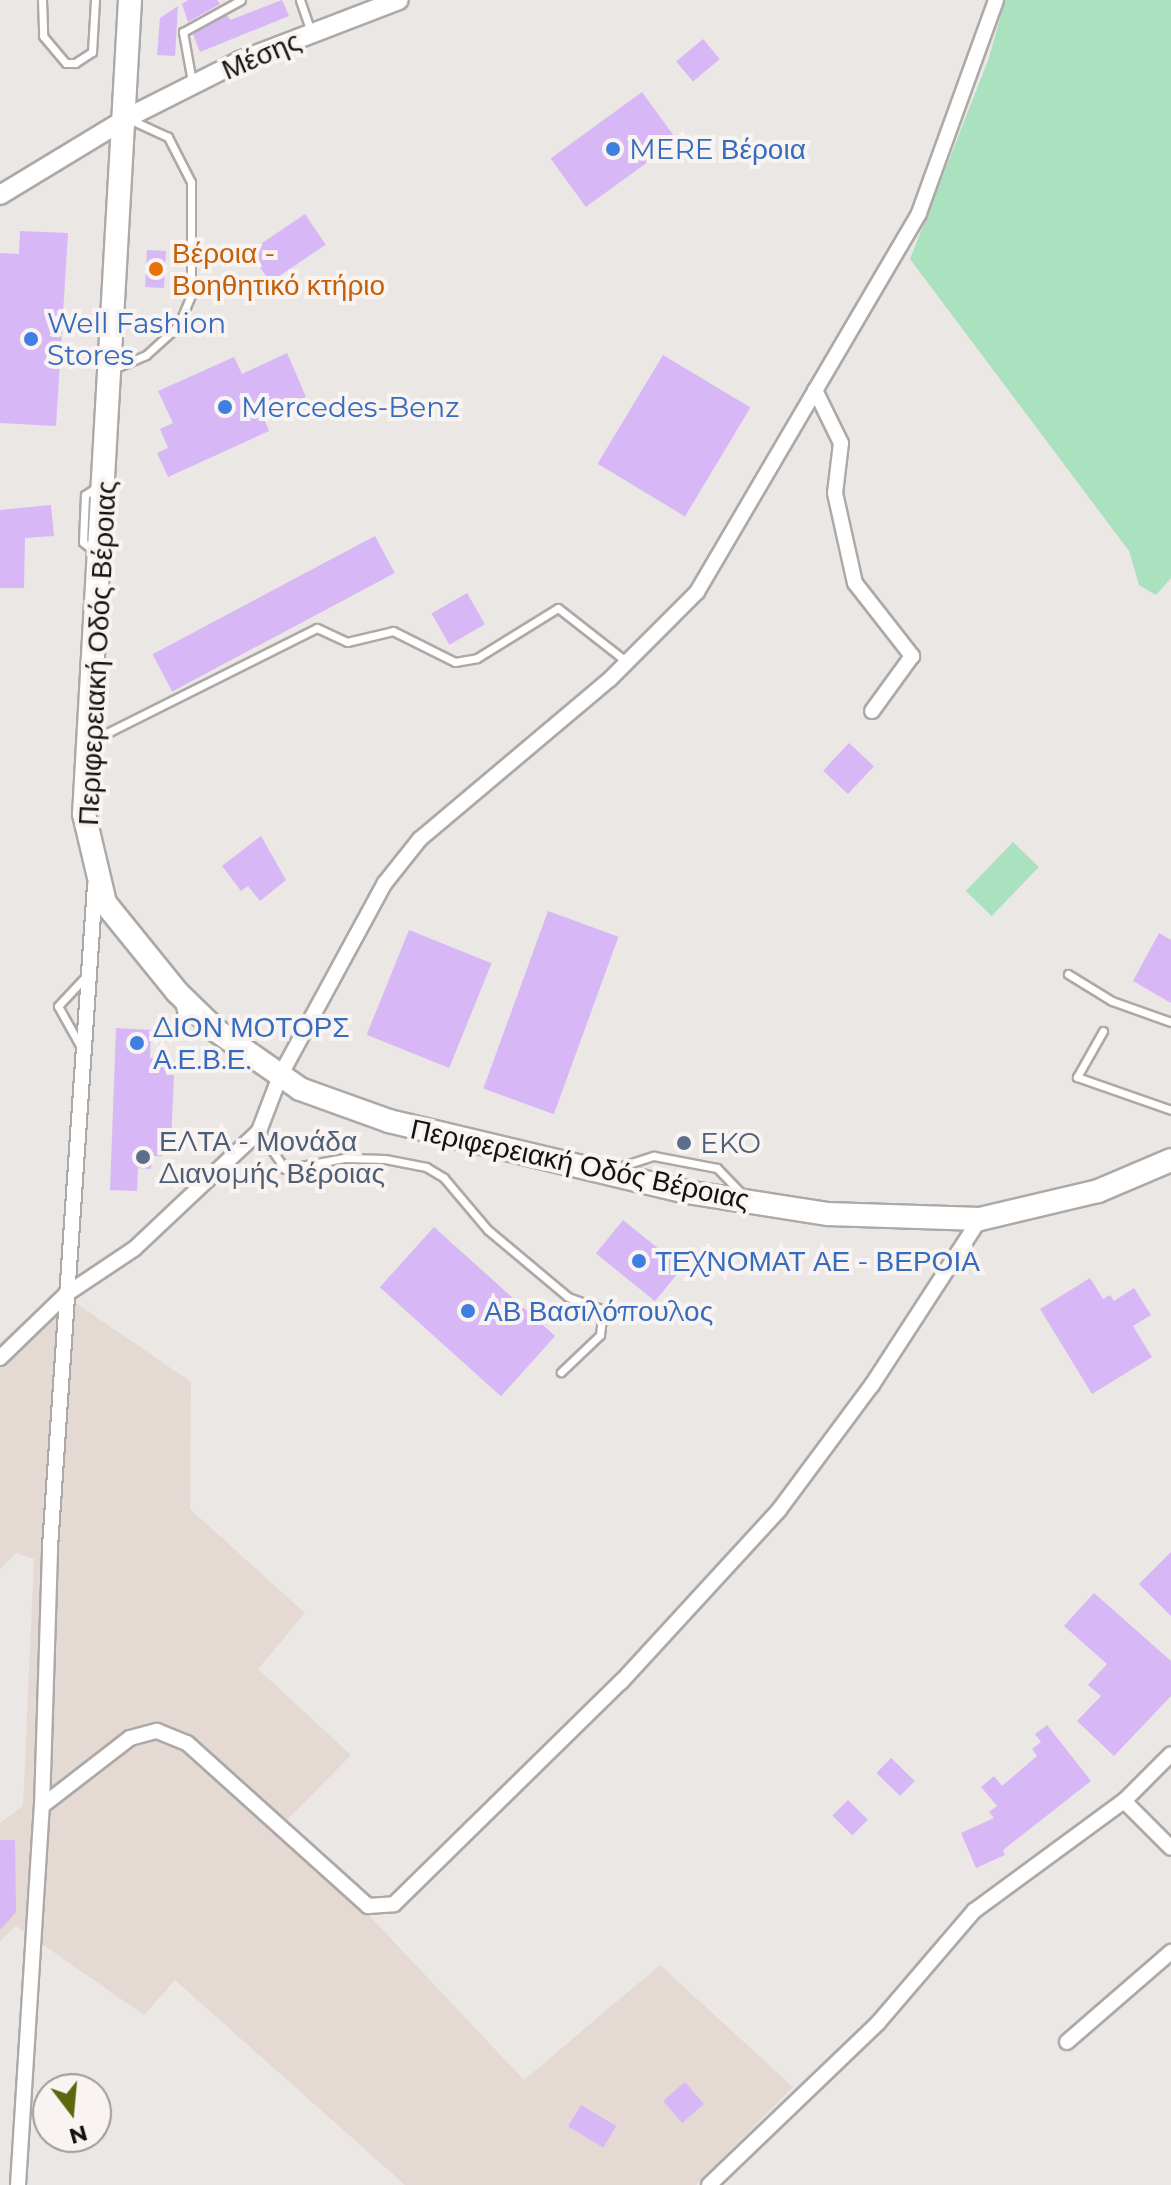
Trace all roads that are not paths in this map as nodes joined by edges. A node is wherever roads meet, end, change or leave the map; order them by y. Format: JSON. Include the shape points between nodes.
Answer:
{"nodes":[{"id":1,"x":42,"y":0,"type":"edge"},
{"id":2,"x":95,"y":0,"type":"edge"},
{"id":3,"x":130,"y":0,"type":"edge"},
{"id":4,"x":241,"y":0,"type":"edge"},
{"id":5,"x":300,"y":0,"type":"edge"},
{"id":6,"x":399,"y":0,"type":"edge"},
{"id":7,"x":996,"y":0,"type":"edge"},
{"id":8,"x":312,"y":33,"type":"junction"},
{"id":9,"x":193,"y":85,"type":"junction"},
{"id":10,"x":127,"y":118,"type":"junction"},
{"id":11,"x":0,"y":195,"type":"edge"},
{"id":12,"x":111,"y":370,"type":"junction"},
{"id":13,"x":815,"y":390,"type":"junction"},
{"id":14,"x":627,"y":662,"type":"junction"},
{"id":15,"x":872,"y":711,"type":"dead end"},
{"id":16,"x":87,"y":743,"type":"junction"},
{"id":17,"x":95,"y":878,"type":"junction"},
{"id":18,"x":88,"y":973,"type":"junction"},
{"id":19,"x":1068,"y":974,"type":"dead end"},
{"id":20,"x":177,"y":992,"type":"junction"},
{"id":21,"x":1171,"y":1022,"type":"edge"},
{"id":22,"x":1103,"y":1031,"type":"dead end"},
{"id":23,"x":173,"y":1032,"type":"dead end"},
{"id":24,"x":86,"y":1054,"type":"junction"},
{"id":25,"x":280,"y":1076,"type":"junction"},
{"id":26,"x":1171,"y":1110,"type":"edge"},
{"id":27,"x":259,"y":1131,"type":"junction"},
{"id":28,"x":1171,"y":1160,"type":"edge"},
{"id":29,"x":980,"y":1219,"type":"junction"},
{"id":30,"x":65,"y":1295,"type":"junction"},
{"id":31,"x":0,"y":1358,"type":"edge"},
{"id":32,"x":561,"y":1372,"type":"dead end"},
{"id":33,"x":1171,"y":1754,"type":"edge"},
{"id":34,"x":1124,"y":1801,"type":"junction"},
{"id":35,"x":42,"y":1806,"type":"junction"},
{"id":36,"x":1171,"y":1848,"type":"edge"},
{"id":37,"x":1171,"y":1952,"type":"edge"},
{"id":38,"x":1067,"y":2042,"type":"dead end"},
{"id":39,"x":18,"y":2185,"type":"edge"},
{"id":40,"x":709,"y":2185,"type":"edge"}],
"edges":[{"from":1,"to":2,"type":"lane","via":[[43,36],[66,63],[75,63],[92,52]]},
{"from":3,"to":10,"type":"main road","name":"Περιφερειακή Οδός Βέροιας"},
{"from":4,"to":9,"type":"lane","via":[[183,32]]},
{"from":5,"to":8,"type":"lane"},
{"from":6,"to":8,"type":"street","name":"Μέσης"},
{"from":7,"to":13,"type":"street","via":[[919,213]]},
{"from":8,"to":9,"type":"street","name":"Μέσης"},
{"from":9,"to":10,"type":"street","name":"Μέσης"},
{"from":10,"to":11,"type":"street","name":"Μέσης"},
{"from":10,"to":12,"type":"main road","name":"Περιφερειακή Οδός Βέροιας"},
{"from":10,"to":12,"type":"lane","via":[[168,137],[191,182],[191,295],[178,326],[146,355]]},
{"from":12,"to":16,"type":"main road","name":"Περιφερειακή Οδός Βέροιας"},
{"from":13,"to":14,"type":"street","via":[[697,592]]},
{"from":13,"to":15,"type":"street","via":[[841,443],[835,493],[855,583],[912,656]]},
{"from":14,"to":16,"type":"lane","via":[[558,608],[477,658],[455,662],[393,631],[347,642],[317,628]]},
{"from":14,"to":25,"type":"street","via":[[420,839],[385,883]]},
{"from":16,"to":17,"type":"main road","name":"Περιφερειακή Οδός Βέροιας","via":[[84,814]]},
{"from":17,"to":18,"type":"street"},
{"from":17,"to":20,"type":"main road","name":"Περιφερειακή Οδός Βέροιας","via":[[115,920]]},
{"from":18,"to":24,"type":"street"},
{"from":18,"to":24,"type":"lane","via":[[58,1006]]},
{"from":19,"to":21,"type":"lane","via":[[1112,1001]]},
{"from":20,"to":23,"type":"lane","via":[[183,1019]]},
{"from":20,"to":25,"type":"main road","name":"Περιφερειακή Οδός Βέροιας","via":[[217,1031]]},
{"from":22,"to":26,"type":"lane","via":[[1077,1077]]},
{"from":24,"to":30,"type":"street"},
{"from":25,"to":27,"type":"street"},
{"from":25,"to":29,"type":"main road","name":"Περιφερειακή Οδός Βέροιας","via":[[389,1121],[599,1173],[828,1214]]},
{"from":27,"to":30,"type":"street","via":[[134,1249]]},
{"from":27,"to":32,"type":"lane","via":[[285,1169],[344,1158],[385,1159],[426,1167],[444,1178],[488,1230],[568,1297],[603,1310],[600,1335]]},
{"from":28,"to":29,"type":"main road","name":"Περιφερειακή Οδός Βέροιας","via":[[1098,1191]]},
{"from":29,"to":35,"type":"street","via":[[880,1373],[779,1510],[621,1682],[394,1904],[368,1906],[187,1743],[157,1731],[130,1738]]},
{"from":30,"to":31,"type":"street"},
{"from":30,"to":35,"type":"street"},
{"from":33,"to":34,"type":"street"},
{"from":34,"to":36,"type":"street"},
{"from":34,"to":40,"type":"street","via":[[974,1911],[878,2023]]},
{"from":35,"to":39,"type":"street"},
{"from":37,"to":38,"type":"street"}]}
